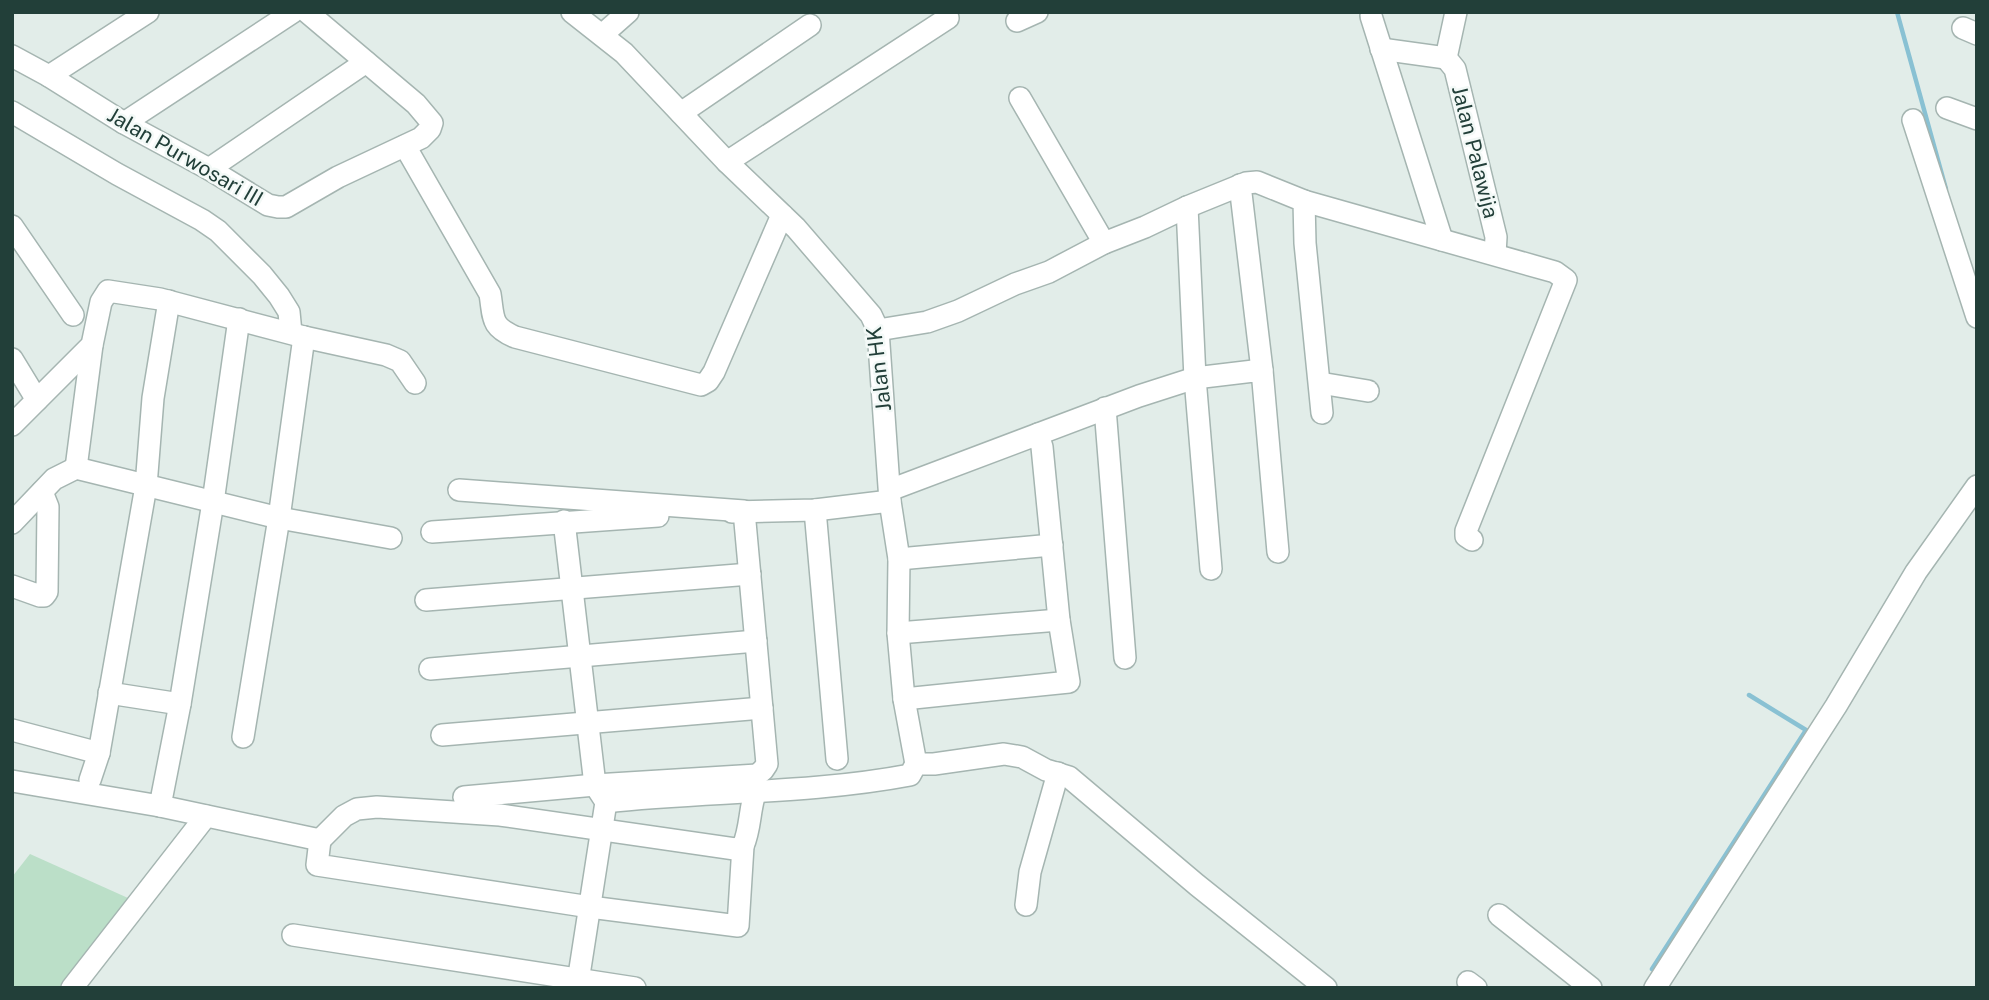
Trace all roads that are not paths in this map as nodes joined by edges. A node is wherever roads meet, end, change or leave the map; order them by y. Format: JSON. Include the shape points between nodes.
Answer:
{"nodes":[{"id":1,"x":148,"y":12,"type":"edge"},
{"id":2,"x":293,"y":12,"type":"edge"},
{"id":3,"x":306,"y":12,"type":"edge"},
{"id":4,"x":572,"y":12,"type":"edge"},
{"id":5,"x":628,"y":12,"type":"edge"},
{"id":6,"x":1456,"y":12,"type":"edge"},
{"id":7,"x":1371,"y":16,"type":"dead end"},
{"id":8,"x":948,"y":18,"type":"dead end"},
{"id":9,"x":810,"y":25,"type":"dead end"},
{"id":10,"x":602,"y":35,"type":"junction"},
{"id":11,"x":1381,"y":49,"type":"junction"},
{"id":12,"x":12,"y":57,"type":"edge"},
{"id":13,"x":1446,"y":58,"type":"junction"},
{"id":14,"x":366,"y":62,"type":"junction"},
{"id":15,"x":49,"y":76,"type":"junction"},
{"id":16,"x":1020,"y":98,"type":"dead end"},
{"id":17,"x":1947,"y":108,"type":"dead end"},
{"id":18,"x":12,"y":112,"type":"edge"},
{"id":19,"x":681,"y":113,"type":"junction"},
{"id":20,"x":1913,"y":120,"type":"dead end"},
{"id":21,"x":1976,"y":122,"type":"edge"},
{"id":22,"x":124,"y":123,"type":"junction"},
{"id":23,"x":405,"y":146,"type":"junction"},
{"id":24,"x":727,"y":162,"type":"junction"},
{"id":25,"x":209,"y":169,"type":"junction"},
{"id":26,"x":1240,"y":185,"type":"junction"},
{"id":27,"x":1304,"y":201,"type":"junction"},
{"id":28,"x":1187,"y":207,"type":"junction"},
{"id":29,"x":782,"y":215,"type":"junction"},
{"id":30,"x":12,"y":226,"type":"edge"},
{"id":31,"x":1442,"y":240,"type":"junction"},
{"id":32,"x":1104,"y":243,"type":"junction"},
{"id":33,"x":1495,"y":254,"type":"junction"},
{"id":34,"x":169,"y":302,"type":"junction"},
{"id":35,"x":73,"y":315,"type":"dead end"},
{"id":36,"x":1977,"y":317,"type":"edge"},
{"id":37,"x":239,"y":319,"type":"junction"},
{"id":38,"x":878,"y":330,"type":"junction"},
{"id":39,"x":298,"y":335,"type":"junction"},
{"id":40,"x":92,"y":345,"type":"junction"},
{"id":41,"x":12,"y":359,"type":"edge"},
{"id":42,"x":1262,"y":370,"type":"junction"},
{"id":43,"x":1195,"y":378,"type":"junction"},
{"id":44,"x":415,"y":383,"type":"dead end"},
{"id":45,"x":1320,"y":383,"type":"junction"},
{"id":46,"x":1368,"y":390,"type":"dead end"},
{"id":47,"x":37,"y":400,"type":"junction"},
{"id":48,"x":1105,"y":408,"type":"junction"},
{"id":49,"x":1322,"y":413,"type":"dead end"},
{"id":50,"x":12,"y":425,"type":"edge"},
{"id":51,"x":1038,"y":434,"type":"junction"},
{"id":52,"x":76,"y":468,"type":"junction"},
{"id":53,"x":146,"y":486,"type":"junction"},
{"id":54,"x":1977,"y":486,"type":"edge"},
{"id":55,"x":459,"y":491,"type":"dead end"},
{"id":56,"x":42,"y":492,"type":"junction"},
{"id":57,"x":890,"y":495,"type":"junction"},
{"id":58,"x":213,"y":502,"type":"junction"},
{"id":59,"x":815,"y":510,"type":"junction"},
{"id":60,"x":744,"y":511,"type":"junction"},
{"id":61,"x":279,"y":518,"type":"junction"},
{"id":62,"x":564,"y":521,"type":"junction"},
{"id":63,"x":12,"y":523,"type":"edge"},
{"id":64,"x":432,"y":532,"type":"dead end"},
{"id":65,"x":391,"y":538,"type":"dead end"},
{"id":66,"x":1472,"y":540,"type":"dead end"},
{"id":67,"x":1052,"y":545,"type":"junction"},
{"id":68,"x":1278,"y":552,"type":"dead end"},
{"id":69,"x":899,"y":559,"type":"junction"},
{"id":70,"x":1210,"y":569,"type":"dead end"},
{"id":71,"x":750,"y":574,"type":"junction"},
{"id":72,"x":12,"y":586,"type":"edge"},
{"id":73,"x":573,"y":589,"type":"junction"},
{"id":74,"x":426,"y":600,"type":"dead end"},
{"id":75,"x":1059,"y":620,"type":"junction"},
{"id":76,"x":898,"y":633,"type":"junction"},
{"id":77,"x":756,"y":641,"type":"junction"},
{"id":78,"x":580,"y":657,"type":"junction"},
{"id":79,"x":1125,"y":658,"type":"dead end"},
{"id":80,"x":430,"y":669,"type":"dead end"},
{"id":81,"x":109,"y":693,"type":"junction"},
{"id":82,"x":904,"y":699,"type":"junction"},
{"id":83,"x":180,"y":704,"type":"junction"},
{"id":84,"x":762,"y":708,"type":"junction"},
{"id":85,"x":586,"y":722,"type":"junction"},
{"id":86,"x":12,"y":730,"type":"edge"},
{"id":87,"x":442,"y":735,"type":"dead end"},
{"id":88,"x":243,"y":737,"type":"dead end"},
{"id":89,"x":99,"y":753,"type":"junction"},
{"id":90,"x":837,"y":759,"type":"dead end"},
{"id":91,"x":916,"y":764,"type":"junction"},
{"id":92,"x":1058,"y":773,"type":"junction"},
{"id":93,"x":90,"y":779,"type":"dead end"},
{"id":94,"x":12,"y":781,"type":"edge"},
{"id":95,"x":756,"y":790,"type":"junction"},
{"id":96,"x":600,"y":793,"type":"junction"},
{"id":97,"x":464,"y":797,"type":"dead end"},
{"id":98,"x":160,"y":806,"type":"junction"},
{"id":99,"x":206,"y":816,"type":"junction"},
{"id":100,"x":602,"y":831,"type":"junction"},
{"id":101,"x":320,"y":840,"type":"junction"},
{"id":102,"x":743,"y":846,"type":"junction"},
{"id":103,"x":1026,"y":905,"type":"dead end"},
{"id":104,"x":590,"y":907,"type":"junction"},
{"id":105,"x":1499,"y":915,"type":"dead end"},
{"id":106,"x":293,"y":934,"type":"dead end"},
{"id":107,"x":577,"y":984,"type":"edge"},
{"id":108,"x":72,"y":988,"type":"edge"},
{"id":109,"x":635,"y":988,"type":"edge"},
{"id":110,"x":1326,"y":988,"type":"edge"},
{"id":111,"x":1591,"y":988,"type":"edge"},
{"id":112,"x":1655,"y":988,"type":"edge"}],
"edges":[{"from":1,"to":15,"type":"street"},
{"from":2,"to":22,"type":"street"},
{"from":3,"to":14,"type":"street","name":"Jalan Purwosari III"},
{"from":4,"to":10,"type":"street","name":"Jalan HK"},
{"from":5,"to":10,"type":"street"},
{"from":6,"to":13,"type":"street","name":"Jalan Palawija"},
{"from":7,"to":11,"type":"street"},
{"from":8,"to":24,"type":"street"},
{"from":9,"to":19,"type":"street"},
{"from":10,"to":19,"type":"street","name":"Jalan HK"},
{"from":11,"to":13,"type":"street"},
{"from":11,"to":31,"type":"street"},
{"from":12,"to":15,"type":"street","name":"Jalan Purwosari III"},
{"from":13,"to":33,"type":"street","name":"Jalan Palawija","via":[[1455,69],[1464,100],[1496,237]]},
{"from":14,"to":23,"type":"street","name":"Jalan Purwosari III","via":[[432,123],[421,138]]},
{"from":14,"to":25,"type":"street"},
{"from":15,"to":22,"type":"street","name":"Jalan Purwosari III"},
{"from":16,"to":32,"type":"street"},
{"from":17,"to":21,"type":"street"},
{"from":18,"to":39,"type":"street","via":[[218,231],[279,296]]},
{"from":19,"to":24,"type":"street","name":"Jalan HK"},
{"from":20,"to":36,"type":"street"},
{"from":22,"to":25,"type":"street","name":"Jalan Purwosari III"},
{"from":23,"to":25,"type":"street","name":"Jalan Purwosari III","via":[[286,207],[268,205]]},
{"from":23,"to":29,"type":"street","via":[[490,294],[499,329],[701,385],[714,372]]},
{"from":24,"to":29,"type":"street","name":"Jalan HK"},
{"from":26,"to":27,"type":"street","via":[[1257,182]]},
{"from":26,"to":28,"type":"street"},
{"from":26,"to":42,"type":"street"},
{"from":27,"to":31,"type":"street"},
{"from":27,"to":45,"type":"street","via":[[1304,243]]},
{"from":28,"to":32,"type":"street"},
{"from":28,"to":43,"type":"street"},
{"from":29,"to":38,"type":"street","name":"Jalan HK","via":[[872,315]]},
{"from":30,"to":35,"type":"street"},
{"from":31,"to":33,"type":"street"},
{"from":32,"to":38,"type":"street","via":[[958,311],[928,322]]},
{"from":33,"to":66,"type":"street","via":[[1566,280],[1466,531]]},
{"from":34,"to":37,"type":"street"},
{"from":34,"to":40,"type":"street","via":[[108,291]]},
{"from":34,"to":53,"type":"street","via":[[153,398]]},
{"from":37,"to":39,"type":"street"},
{"from":37,"to":58,"type":"street"},
{"from":38,"to":57,"type":"street","name":"Jalan HK"},
{"from":39,"to":44,"type":"street","via":[[386,355],[400,361]]},
{"from":39,"to":61,"type":"street"},
{"from":40,"to":47,"type":"street"},
{"from":40,"to":52,"type":"street"},
{"from":41,"to":47,"type":"street"},
{"from":42,"to":43,"type":"street"},
{"from":42,"to":68,"type":"street"},
{"from":43,"to":48,"type":"street"},
{"from":43,"to":70,"type":"street"},
{"from":45,"to":46,"type":"street"},
{"from":45,"to":49,"type":"street"},
{"from":47,"to":50,"type":"street"},
{"from":48,"to":51,"type":"street"},
{"from":48,"to":79,"type":"street"},
{"from":51,"to":57,"type":"street"},
{"from":51,"to":67,"type":"street"},
{"from":52,"to":53,"type":"street"},
{"from":52,"to":56,"type":"street","via":[[54,479]]},
{"from":53,"to":58,"type":"street"},
{"from":53,"to":81,"type":"street"},
{"from":54,"to":112,"type":"street","via":[[1916,572]]},
{"from":55,"to":60,"type":"street"},
{"from":56,"to":63,"type":"street"},
{"from":56,"to":72,"type":"street","via":[[48,508],[47,592],[40,596]]},
{"from":57,"to":59,"type":"street"},
{"from":57,"to":69,"type":"street","name":"Jalan HK"},
{"from":58,"to":61,"type":"street"},
{"from":58,"to":83,"type":"street"},
{"from":59,"to":60,"type":"street"},
{"from":59,"to":90,"type":"street"},
{"from":60,"to":62,"type":"street"},
{"from":60,"to":71,"type":"street"},
{"from":61,"to":65,"type":"street"},
{"from":61,"to":88,"type":"street"},
{"from":62,"to":64,"type":"street"},
{"from":62,"to":73,"type":"street"},
{"from":67,"to":69,"type":"street"},
{"from":67,"to":75,"type":"street"},
{"from":69,"to":76,"type":"street","name":"Jalan HK"},
{"from":71,"to":73,"type":"street"},
{"from":71,"to":77,"type":"street"},
{"from":73,"to":74,"type":"street"},
{"from":73,"to":78,"type":"street"},
{"from":75,"to":76,"type":"street"},
{"from":75,"to":82,"type":"street","via":[[1069,682]]},
{"from":76,"to":82,"type":"street","name":"Jalan HK"},
{"from":77,"to":78,"type":"street"},
{"from":77,"to":84,"type":"street"},
{"from":78,"to":80,"type":"street"},
{"from":78,"to":85,"type":"street"},
{"from":81,"to":83,"type":"street"},
{"from":81,"to":89,"type":"street"},
{"from":82,"to":91,"type":"street","name":"Jalan HK"},
{"from":83,"to":98,"type":"street"},
{"from":84,"to":85,"type":"street"},
{"from":84,"to":96,"type":"street","via":[[767,764],[757,775]]},
{"from":85,"to":87,"type":"street"},
{"from":85,"to":96,"type":"street"},
{"from":86,"to":89,"type":"street"},
{"from":89,"to":93,"type":"street"},
{"from":91,"to":92,"type":"street","via":[[1004,754]]},
{"from":91,"to":95,"type":"street","via":[[910,775],[881,781]]},
{"from":92,"to":103,"type":"street","via":[[1030,872]]},
{"from":92,"to":110,"type":"street","via":[[1069,777]]},
{"from":94,"to":98,"type":"street"},
{"from":95,"to":96,"type":"street"},
{"from":95,"to":102,"type":"street"},
{"from":96,"to":97,"type":"street"},
{"from":96,"to":100,"type":"street"},
{"from":98,"to":99,"type":"street"},
{"from":99,"to":101,"type":"street"},
{"from":99,"to":108,"type":"street"},
{"from":100,"to":101,"type":"street","via":[[500,815],[377,807],[344,816]]},
{"from":100,"to":102,"type":"street","via":[[735,849]]},
{"from":100,"to":104,"type":"street"},
{"from":101,"to":104,"type":"street","via":[[317,865]]},
{"from":102,"to":104,"type":"street","via":[[738,926]]},
{"from":104,"to":107,"type":"street"},
{"from":105,"to":111,"type":"street"},
{"from":106,"to":107,"type":"street"},
{"from":107,"to":109,"type":"street"}]}
